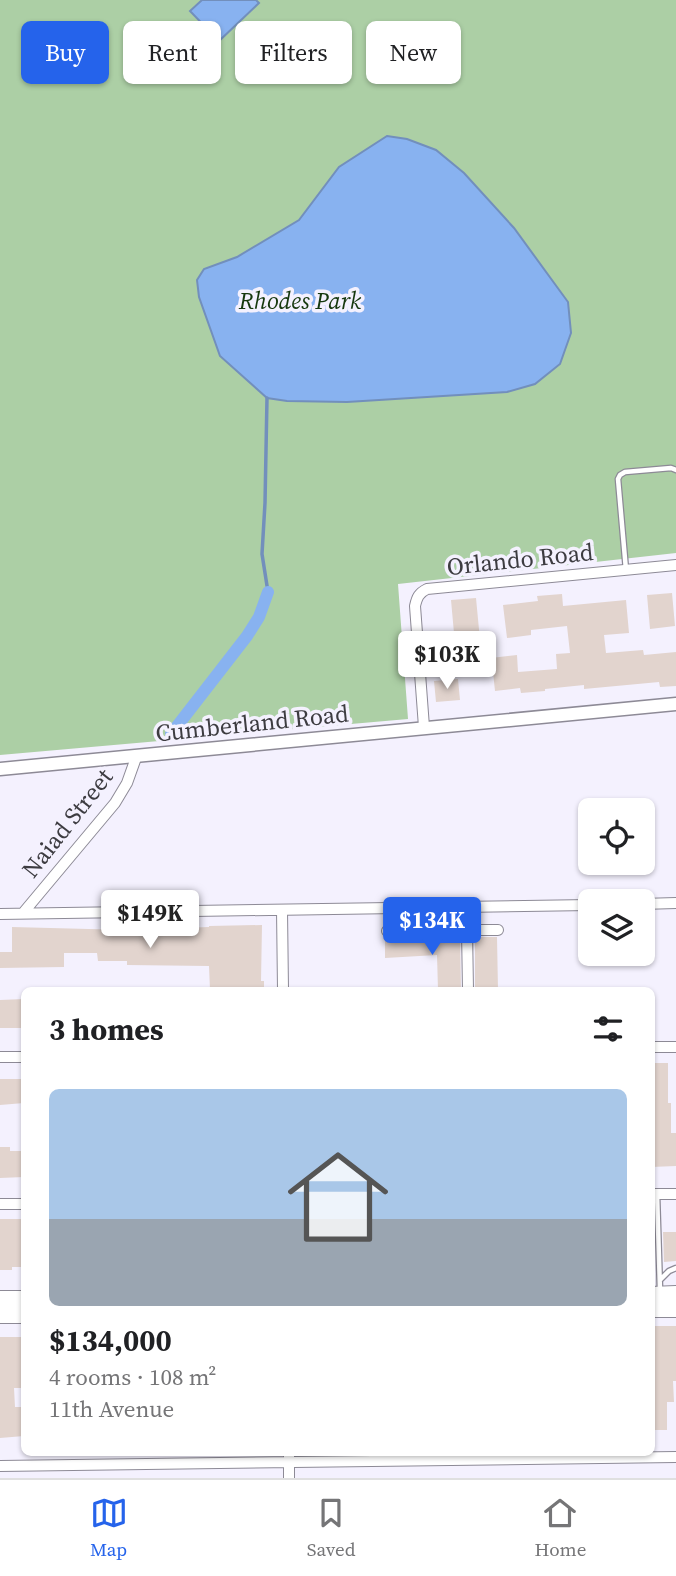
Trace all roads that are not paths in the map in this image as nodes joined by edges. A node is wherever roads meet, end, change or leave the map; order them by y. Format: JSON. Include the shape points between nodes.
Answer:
{"nodes":[{"id":1,"x":676,"y":471,"type":"edge"},
{"id":2,"x":676,"y":565,"type":"edge"},
{"id":3,"x":626,"y":570,"type":"junction"},
{"id":4,"x":676,"y":704,"type":"edge"},
{"id":5,"x":424,"y":727,"type":"junction"},
{"id":6,"x":137,"y":755,"type":"junction"},
{"id":7,"x":0,"y":769,"type":"edge"},
{"id":8,"x":676,"y":903,"type":"edge"},
{"id":9,"x":655,"y":904,"type":"edge"},
{"id":10,"x":578,"y":905,"type":"edge"},
{"id":11,"x":282,"y":910,"type":"junction"},
{"id":12,"x":23,"y":913,"type":"junction"},
{"id":13,"x":0,"y":914,"type":"edge"},
{"id":14,"x":467,"y":930,"type":"junction"},
{"id":15,"x":498,"y":930,"type":"dead end"},
{"id":16,"x":387,"y":931,"type":"dead end"},
{"id":17,"x":283,"y":987,"type":"edge"},
{"id":18,"x":468,"y":987,"type":"edge"},
{"id":19,"x":676,"y":1046,"type":"edge"},
{"id":20,"x":655,"y":1047,"type":"edge"},
{"id":21,"x":0,"y":1057,"type":"edge"},
{"id":22,"x":21,"y":1057,"type":"edge"},
{"id":23,"x":655,"y":1194,"type":"edge"},
{"id":24,"x":676,"y":1194,"type":"edge"},
{"id":25,"x":655,"y":1200,"type":"edge"},
{"id":26,"x":0,"y":1204,"type":"edge"},
{"id":27,"x":21,"y":1204,"type":"edge"},
{"id":28,"x":676,"y":1268,"type":"edge"},
{"id":29,"x":662,"y":1291,"type":"edge"},
{"id":30,"x":0,"y":1299,"type":"edge"},
{"id":31,"x":21,"y":1299,"type":"edge"},
{"id":32,"x":655,"y":1309,"type":"edge"},
{"id":33,"x":676,"y":1309,"type":"edge"},
{"id":34,"x":0,"y":1315,"type":"edge"},
{"id":35,"x":21,"y":1315,"type":"edge"},
{"id":36,"x":289,"y":1457,"type":"edge"},
{"id":37,"x":676,"y":1457,"type":"edge"},
{"id":38,"x":0,"y":1466,"type":"edge"},
{"id":39,"x":289,"y":1478,"type":"edge"}],
"edges":[{"from":1,"to":3,"type":"lane","via":[[620,475]]},
{"from":2,"to":3,"type":"street","name":"Orlando Road"},
{"from":3,"to":5,"type":"street","name":"Orlando Road","via":[[427,589],[418,595]]},
{"from":4,"to":5,"type":"street","name":"Cumberland Road"},
{"from":5,"to":6,"type":"street","name":"Cumberland Road"},
{"from":6,"to":7,"type":"street","name":"Cumberland Road"},
{"from":6,"to":12,"type":"street","name":"Naiad Street","via":[[115,803]]},
{"from":8,"to":9,"type":"street"},
{"from":10,"to":11,"type":"street"},
{"from":11,"to":12,"type":"street"},
{"from":11,"to":17,"type":"street"},
{"from":12,"to":13,"type":"street"},
{"from":14,"to":15,"type":"street"},
{"from":14,"to":16,"type":"street"},
{"from":14,"to":18,"type":"street"},
{"from":19,"to":20,"type":"street"},
{"from":21,"to":22,"type":"street"},
{"from":23,"to":24,"type":"street"},
{"from":25,"to":29,"type":"lane"},
{"from":26,"to":27,"type":"street"},
{"from":28,"to":29,"type":"lane","via":[[669,1271]]},
{"from":30,"to":31,"type":"main road"},
{"from":32,"to":33,"type":"main road"},
{"from":34,"to":35,"type":"main road"},
{"from":36,"to":37,"type":"street"},
{"from":36,"to":38,"type":"street"},
{"from":36,"to":39,"type":"street"}]}
